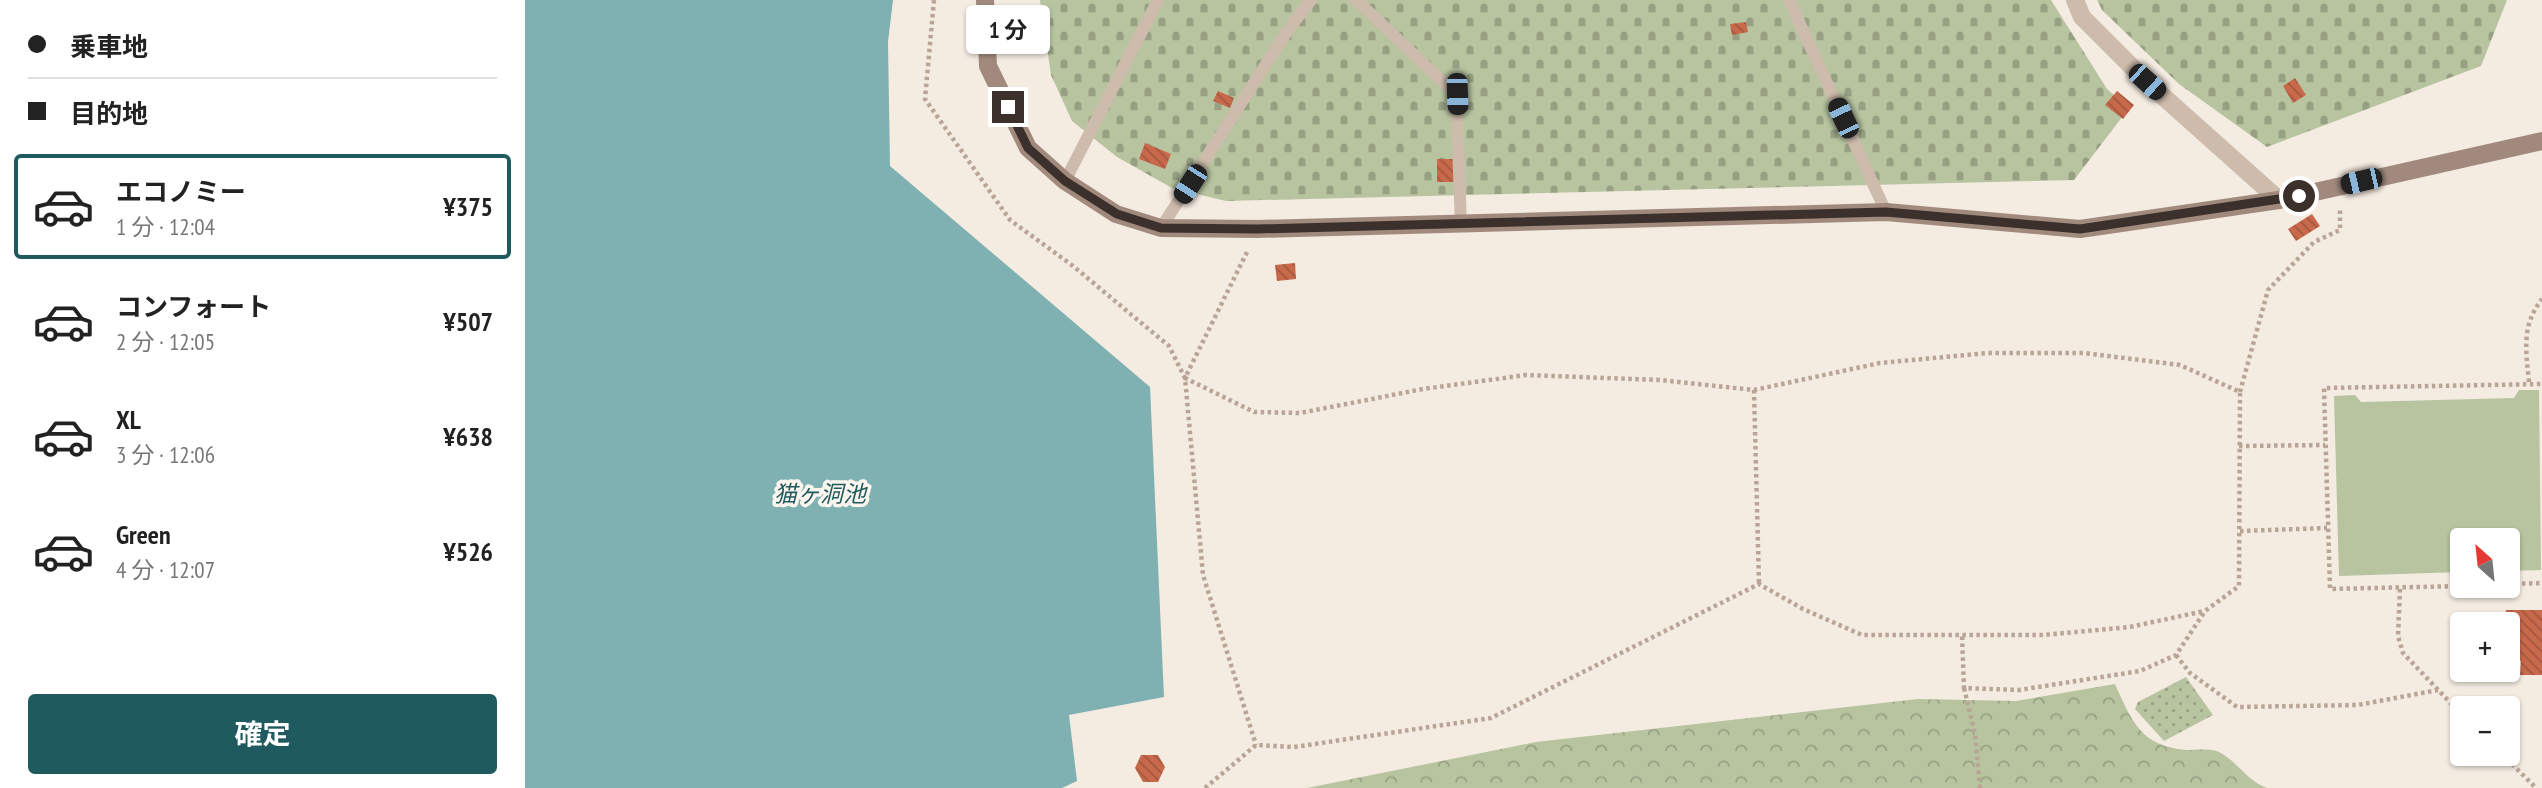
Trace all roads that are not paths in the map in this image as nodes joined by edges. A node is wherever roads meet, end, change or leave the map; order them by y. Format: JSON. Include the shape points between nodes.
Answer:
{"nodes":[{"id":1,"x":985,"y":0,"type":"edge"},
{"id":2,"x":1158,"y":0,"type":"edge"},
{"id":3,"x":1311,"y":0,"type":"edge"},
{"id":4,"x":1356,"y":0,"type":"edge"},
{"id":5,"x":1789,"y":0,"type":"edge"},
{"id":6,"x":2075,"y":0,"type":"edge"},
{"id":7,"x":2542,"y":141,"type":"edge"},
{"id":8,"x":1065,"y":181,"type":"junction"},
{"id":9,"x":2279,"y":200,"type":"junction"},
{"id":10,"x":1886,"y":212,"type":"junction"},
{"id":11,"x":1461,"y":224,"type":"junction"},
{"id":12,"x":1161,"y":228,"type":"junction"}],
"edges":[{"from":1,"to":8,"type":"street","via":[[988,66],[1028,148]]},
{"from":2,"to":8,"type":"lane"},
{"from":3,"to":12,"type":"lane"},
{"from":4,"to":11,"type":"lane","via":[[1457,94]]},
{"from":5,"to":10,"type":"lane"},
{"from":6,"to":9,"type":"street","via":[[2082,17],[2147,82]]},
{"from":7,"to":9,"type":"street"},
{"from":8,"to":12,"type":"street","via":[[1117,214]]},
{"from":9,"to":10,"type":"street","via":[[2080,229]]},
{"from":10,"to":11,"type":"street"},
{"from":11,"to":12,"type":"street"}]}
